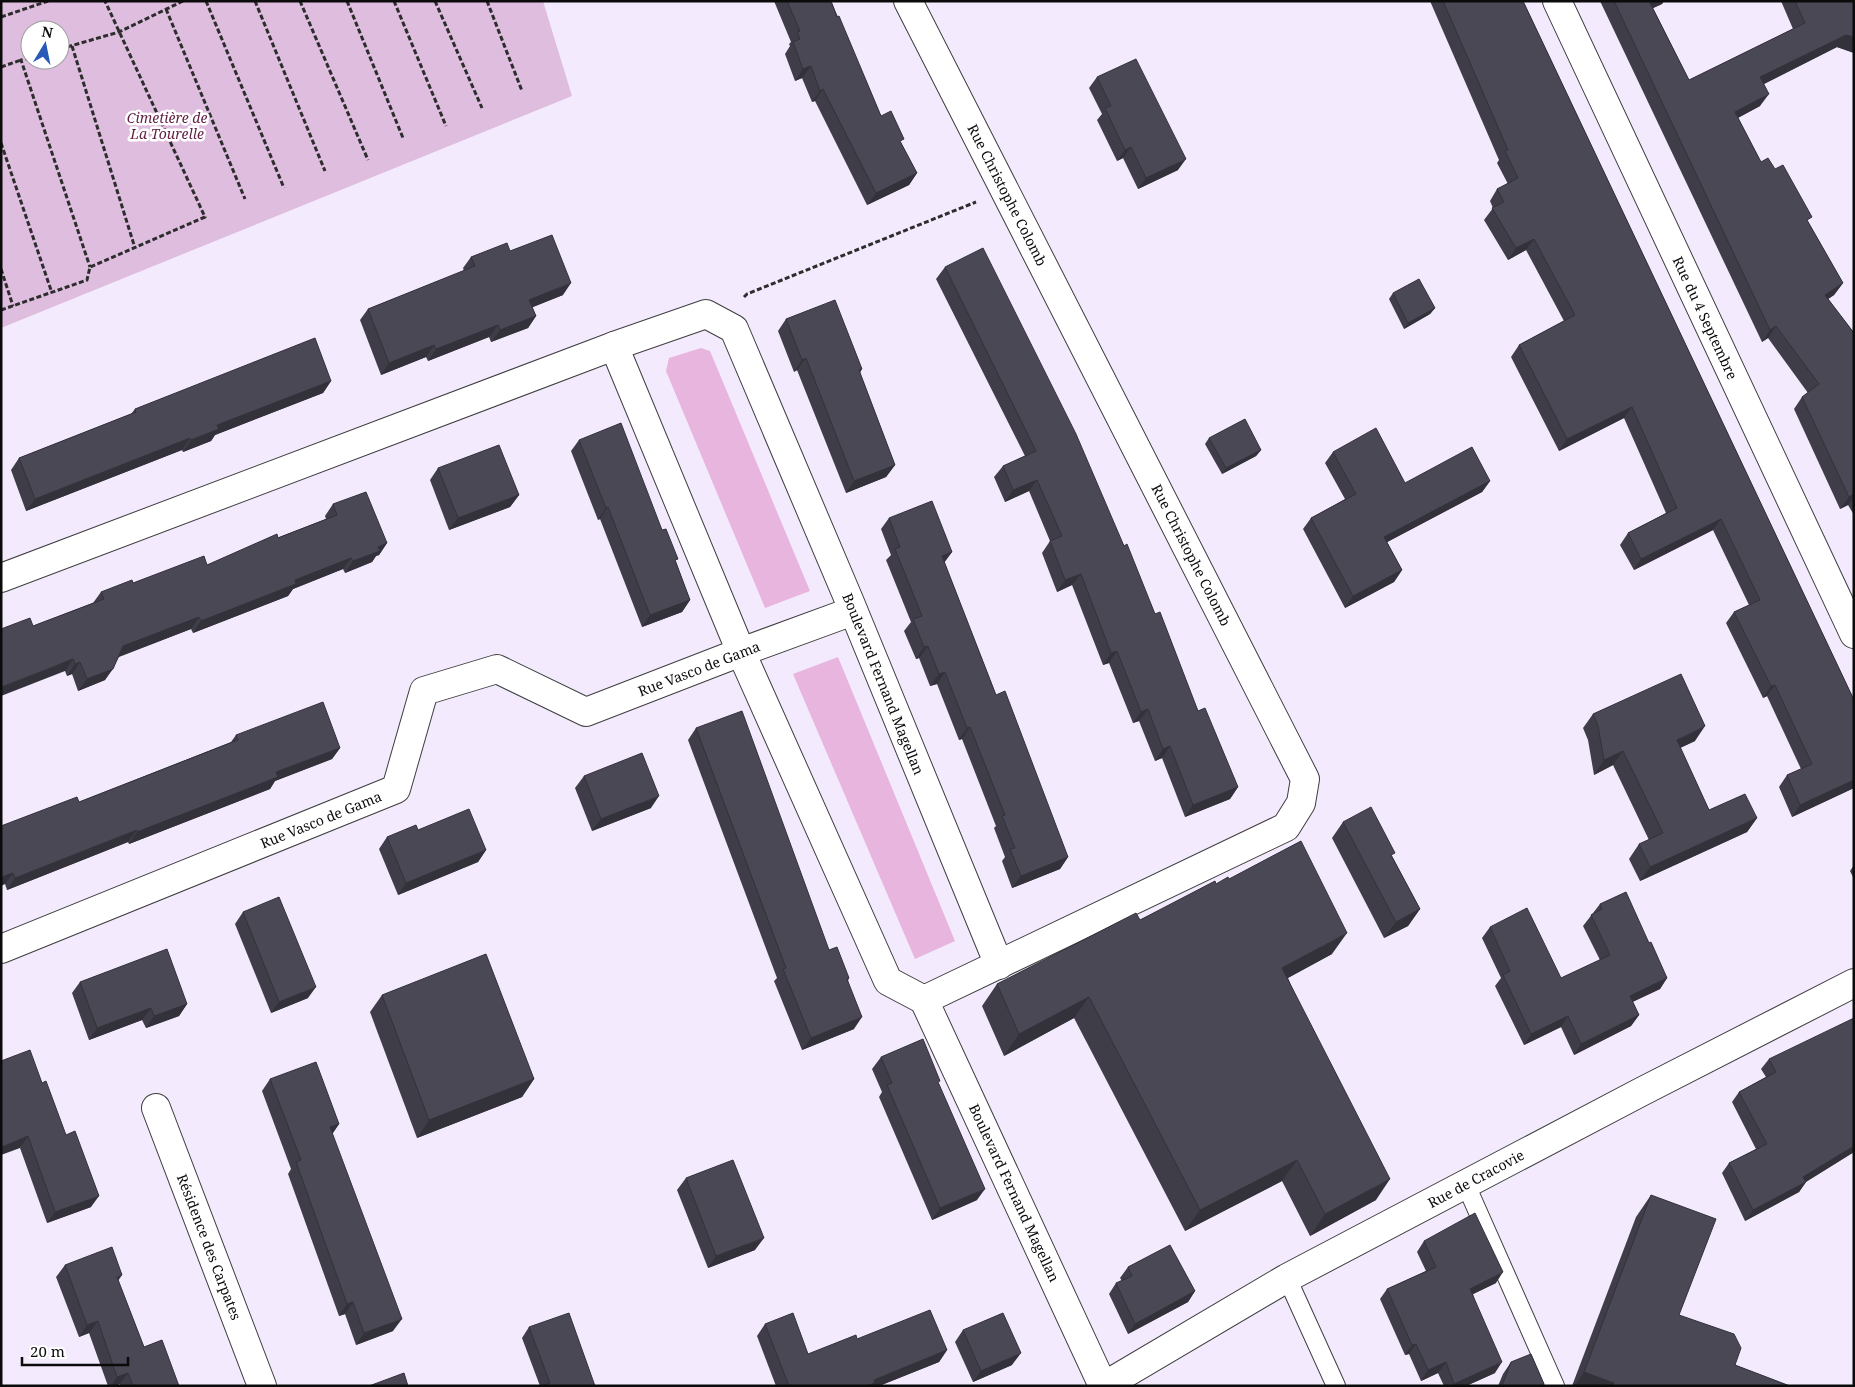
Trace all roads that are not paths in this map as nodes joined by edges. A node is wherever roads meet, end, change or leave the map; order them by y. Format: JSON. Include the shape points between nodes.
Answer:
{"nodes":[{"id":1,"x":908,"y":1,"type":"edge"},
{"id":2,"x":1557,"y":1,"type":"edge"},
{"id":3,"x":614,"y":346,"type":"junction"},
{"id":4,"x":1,"y":578,"type":"edge"},
{"id":5,"x":853,"y":611,"type":"junction"},
{"id":6,"x":1854,"y":634,"type":"edge"},
{"id":7,"x":741,"y":652,"type":"junction"},
{"id":8,"x":1,"y":949,"type":"edge"},
{"id":9,"x":999,"y":965,"type":"junction"},
{"id":10,"x":1854,"y":983,"type":"edge"},
{"id":11,"x":924,"y":1000,"type":"junction"},
{"id":12,"x":156,"y":1108,"type":"dead end"},
{"id":13,"x":1466,"y":1185,"type":"junction"},
{"id":14,"x":1287,"y":1278,"type":"junction"},
{"id":15,"x":262,"y":1386,"type":"edge"},
{"id":16,"x":1104,"y":1386,"type":"edge"},
{"id":17,"x":1336,"y":1386,"type":"edge"},
{"id":18,"x":1555,"y":1386,"type":"edge"}],
"edges":[{"from":1,"to":9,"type":"street","name":"Rue Christophe Colomb","via":[[1305,779],[1301,803],[1286,827]]},
{"from":2,"to":6,"type":"street","name":"Rue du 4 Septembre"},
{"from":3,"to":4,"type":"street"},
{"from":3,"to":5,"type":"street","name":"Boulevard Fernand Magellan","via":[[706,314],[727,325]]},
{"from":3,"to":7,"type":"street"},
{"from":5,"to":7,"type":"street","name":"Rue Vasco de Gama"},
{"from":5,"to":9,"type":"street","name":"Boulevard Fernand Magellan"},
{"from":7,"to":8,"type":"street","name":"Rue Vasco de Gama","via":[[586,712],[497,669],[424,691],[396,789]]},
{"from":7,"to":11,"type":"street","via":[[888,980]]},
{"from":9,"to":11,"type":"street"},
{"from":10,"to":13,"type":"street","name":"Rue de Cracovie"},
{"from":11,"to":16,"type":"street","name":"Boulevard Fernand Magellan"},
{"from":12,"to":15,"type":"street","name":"Résidence des Carpates"},
{"from":13,"to":14,"type":"street","name":"Rue de Cracovie"},
{"from":13,"to":18,"type":"lane"},
{"from":14,"to":16,"type":"street","name":"Rue de Cracovie"},
{"from":14,"to":17,"type":"lane"}]}
